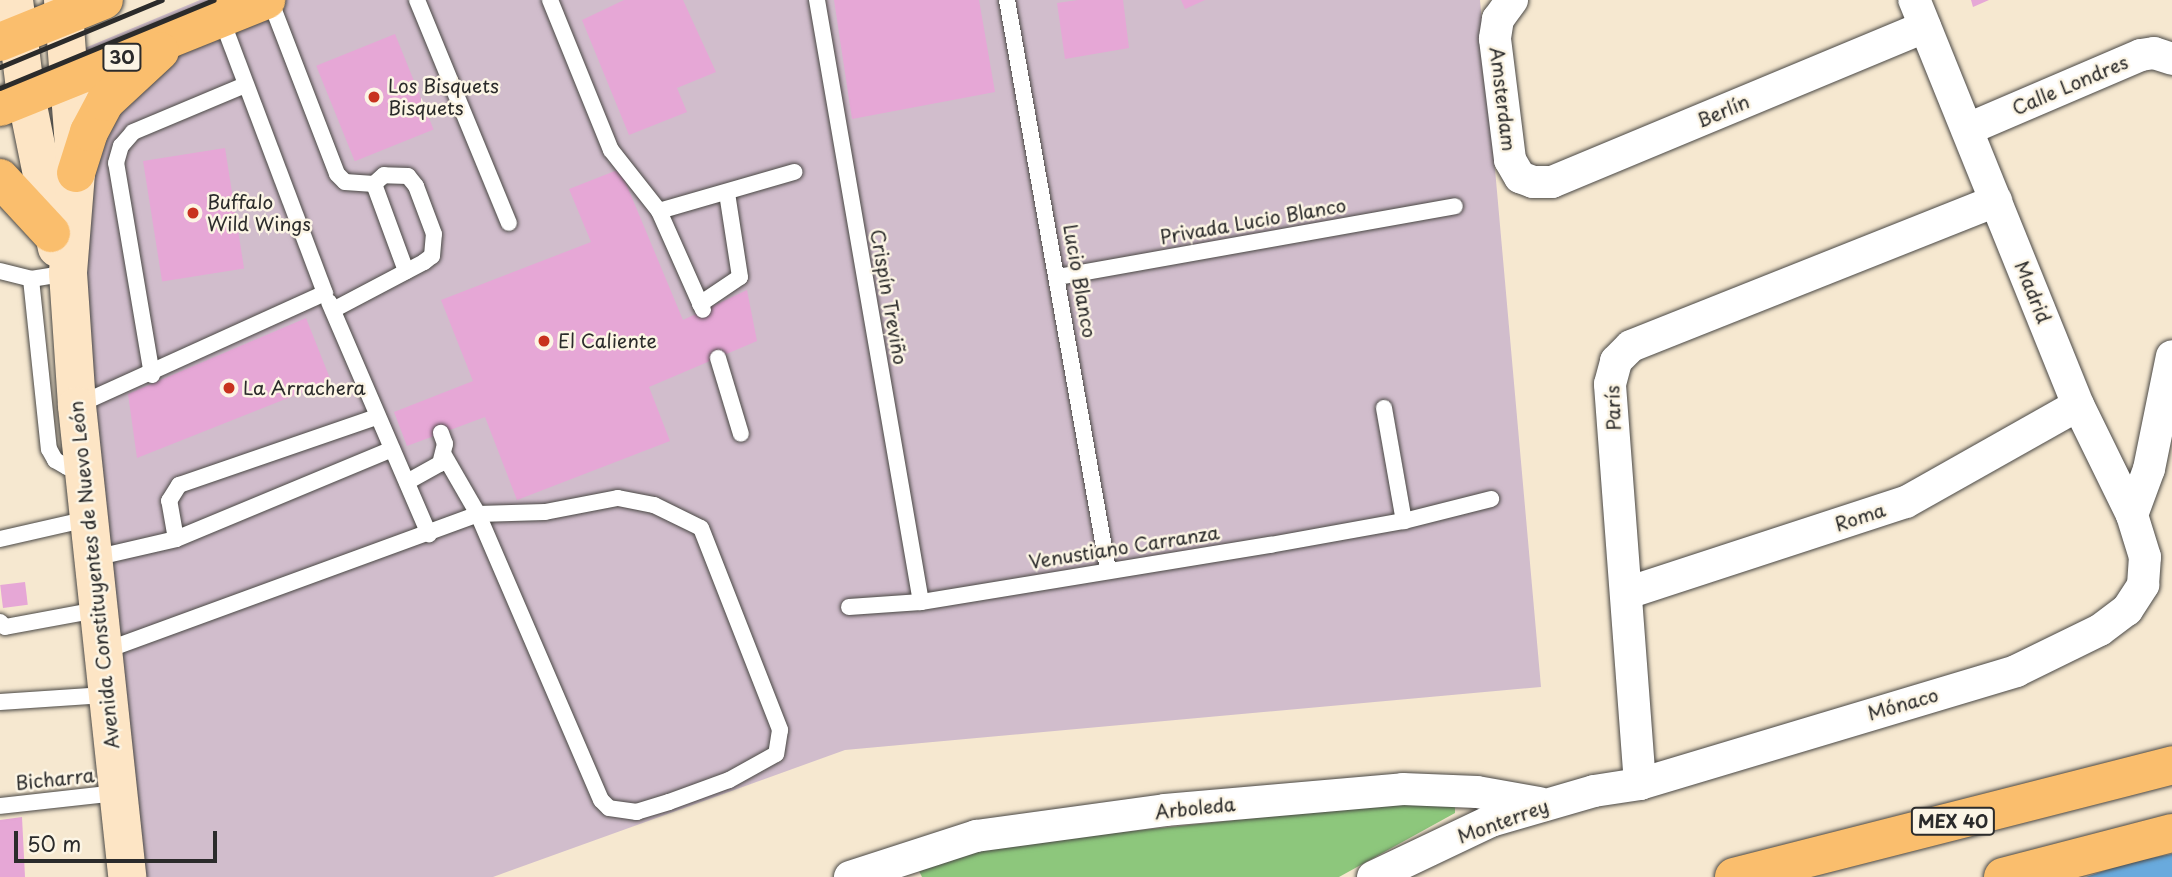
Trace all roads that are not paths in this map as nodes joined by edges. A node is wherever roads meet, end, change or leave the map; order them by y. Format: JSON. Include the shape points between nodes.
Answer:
{"nodes":[{"id":1,"x":104,"y":0,"type":"edge"},
{"id":2,"x":268,"y":0,"type":"edge"},
{"id":3,"x":417,"y":0,"type":"edge"},
{"id":4,"x":550,"y":0,"type":"edge"},
{"id":5,"x":817,"y":0,"type":"edge"},
{"id":6,"x":1007,"y":0,"type":"edge"},
{"id":7,"x":64,"y":8,"type":"edge"},
{"id":8,"x":1505,"y":10,"type":"edge"},
{"id":9,"x":1919,"y":13,"type":"edge"},
{"id":10,"x":220,"y":18,"type":"junction"},
{"id":11,"x":11,"y":25,"type":"edge"},
{"id":12,"x":177,"y":35,"type":"junction"},
{"id":13,"x":2172,"y":59,"type":"edge"},
{"id":14,"x":68,"y":78,"type":"junction"},
{"id":15,"x":245,"y":85,"type":"junction"},
{"id":16,"x":13,"y":101,"type":"edge"},
{"id":17,"x":1968,"y":129,"type":"junction"},
{"id":18,"x":794,"y":172,"type":"dead end"},
{"id":19,"x":76,"y":173,"type":"junction"},
{"id":20,"x":1520,"y":177,"type":"joint"},
{"id":21,"x":0,"y":178,"type":"edge"},
{"id":22,"x":374,"y":184,"type":"junction"},
{"id":23,"x":727,"y":193,"type":"junction"},
{"id":24,"x":1996,"y":201,"type":"junction"},
{"id":25,"x":1455,"y":206,"type":"dead end"},
{"id":26,"x":659,"y":211,"type":"junction"},
{"id":27,"x":509,"y":223,"type":"dead end"},
{"id":28,"x":51,"y":233,"type":"junction"},
{"id":29,"x":0,"y":271,"type":"edge"},
{"id":30,"x":406,"y":271,"type":"junction"},
{"id":31,"x":68,"y":273,"type":"junction"},
{"id":32,"x":1058,"y":277,"type":"junction"},
{"id":33,"x":31,"y":279,"type":"junction"},
{"id":34,"x":325,"y":293,"type":"junction"},
{"id":35,"x":333,"y":310,"type":"junction"},
{"id":36,"x":2172,"y":356,"type":"edge"},
{"id":37,"x":718,"y":358,"type":"dead end"},
{"id":38,"x":152,"y":375,"type":"junction"},
{"id":39,"x":2078,"y":405,"type":"junction"},
{"id":40,"x":78,"y":406,"type":"junction"},
{"id":41,"x":1384,"y":408,"type":"dead end"},
{"id":42,"x":376,"y":417,"type":"junction"},
{"id":43,"x":398,"y":422,"type":"dead end"},
{"id":44,"x":441,"y":433,"type":"dead end"},
{"id":45,"x":741,"y":434,"type":"dead end"},
{"id":46,"x":388,"y":442,"type":"junction"},
{"id":47,"x":444,"y":455,"type":"junction"},
{"id":48,"x":83,"y":465,"type":"junction"},
{"id":49,"x":407,"y":482,"type":"junction"},
{"id":50,"x":1491,"y":499,"type":"dead end"},
{"id":51,"x":478,"y":514,"type":"junction"},
{"id":52,"x":2132,"y":515,"type":"junction"},
{"id":53,"x":88,"y":519,"type":"junction"},
{"id":54,"x":1404,"y":521,"type":"junction"},
{"id":55,"x":429,"y":534,"type":"junction"},
{"id":56,"x":0,"y":539,"type":"edge"},
{"id":57,"x":176,"y":539,"type":"junction"},
{"id":58,"x":91,"y":559,"type":"junction"},
{"id":59,"x":1108,"y":570,"type":"junction"},
{"id":60,"x":2143,"y":585,"type":"joint"},
{"id":61,"x":1627,"y":593,"type":"junction"},
{"id":62,"x":921,"y":602,"type":"junction"},
{"id":63,"x":849,"y":607,"type":"dead end"},
{"id":64,"x":97,"y":610,"type":"junction"},
{"id":65,"x":0,"y":622,"type":"edge"},
{"id":66,"x":102,"y":652,"type":"junction"},
{"id":67,"x":105,"y":695,"type":"junction"},
{"id":68,"x":0,"y":702,"type":"edge"},
{"id":69,"x":2172,"y":765,"type":"edge"},
{"id":70,"x":1640,"y":784,"type":"junction"},
{"id":71,"x":116,"y":793,"type":"junction"},
{"id":72,"x":1546,"y":804,"type":"junction"},
{"id":73,"x":0,"y":806,"type":"edge"},
{"id":74,"x":2172,"y":833,"type":"edge"},
{"id":75,"x":893,"y":869,"type":"edge"},
{"id":76,"x":127,"y":877,"type":"edge"},
{"id":77,"x":850,"y":877,"type":"edge"},
{"id":78,"x":1373,"y":877,"type":"edge"},
{"id":79,"x":1734,"y":877,"type":"edge"},
{"id":80,"x":2003,"y":877,"type":"edge"}],
"edges":[{"from":1,"to":7,"type":"highway"},
{"from":2,"to":10,"type":"highway","number":"30"},
{"from":2,"to":22,"type":"lane","via":[[337,174],[345,183]]},
{"from":3,"to":27,"type":"lane"},
{"from":4,"to":26,"type":"lane","via":[[611,150]]},
{"from":5,"to":62,"type":"lane","name":"Crispín Treviño"},
{"from":6,"to":32,"type":"lane","name":"Lucio Blanco"},
{"from":7,"to":11,"type":"highway"},
{"from":7,"to":14,"type":"main road","name":"Avenida Constituyentes de Nuevo León"},
{"from":8,"to":20,"type":"street","name":"Amsterdam","via":[[1495,39],[1510,160]]},
{"from":9,"to":17,"type":"street","name":"Madrid"},
{"from":9,"to":20,"type":"street","name":"Berlín","via":[[1552,182]]},
{"from":10,"to":12,"type":"highway","number":"30"},
{"from":10,"to":15,"type":"lane"},
{"from":11,"to":16,"type":"main road","name":"Avenida Constituyentes de Nuevo León"},
{"from":12,"to":14,"type":"highway","number":"30"},
{"from":12,"to":19,"type":"highway","via":[[105,102]]},
{"from":13,"to":17,"type":"street","name":"Calle Londres","via":[[2141,55]]},
{"from":14,"to":16,"type":"highway","number":"30"},
{"from":14,"to":19,"type":"main road","name":"Avenida Constituyentes de Nuevo León"},
{"from":15,"to":34,"type":"lane"},
{"from":15,"to":38,"type":"lane","via":[[133,132],[121,146],[117,163]]},
{"from":16,"to":28,"type":"main road","name":"Avenida Constituyentes de Nuevo León"},
{"from":17,"to":24,"type":"street","name":"Madrid"},
{"from":18,"to":23,"type":"lane"},
{"from":19,"to":31,"type":"main road","name":"Avenida Constituyentes de Nuevo León"},
{"from":21,"to":28,"type":"highway"},
{"from":22,"to":30,"type":"lane"},
{"from":22,"to":30,"type":"lane","via":[[384,176],[408,176],[434,234],[432,256]]},
{"from":23,"to":26,"type":"lane"},
{"from":23,"to":26,"type":"lane","via":[[740,277],[701,307]]},
{"from":24,"to":39,"type":"street","name":"Madrid"},
{"from":24,"to":61,"type":"street","name":"París","via":[[1631,346],[1616,360],[1610,384]]},
{"from":25,"to":32,"type":"lane","name":"Privada Lucio Blanco"},
{"from":28,"to":31,"type":"main road","name":"Avenida Constituyentes de Nuevo León"},
{"from":29,"to":33,"type":"lane"},
{"from":30,"to":35,"type":"lane"},
{"from":31,"to":33,"type":"lane"},
{"from":31,"to":40,"type":"main road","name":"Avenida Constituyentes de Nuevo León"},
{"from":32,"to":59,"type":"lane","name":"Lucio Blanco"},
{"from":33,"to":48,"type":"lane","via":[[49,449],[55,460],[67,467]]},
{"from":34,"to":35,"type":"lane"},
{"from":34,"to":38,"type":"lane"},
{"from":35,"to":42,"type":"lane"},
{"from":36,"to":52,"type":"street","via":[[2149,469]]},
{"from":37,"to":45,"type":"lane"},
{"from":38,"to":40,"type":"lane"},
{"from":39,"to":52,"type":"street","name":"Madrid"},
{"from":39,"to":61,"type":"street","name":"Roma","via":[[1906,502]]},
{"from":40,"to":48,"type":"main road","name":"Avenida Constituyentes de Nuevo León"},
{"from":41,"to":54,"type":"lane"},
{"from":42,"to":46,"type":"lane"},
{"from":42,"to":57,"type":"lane","via":[[179,485],[169,501]]},
{"from":43,"to":46,"type":"lane"},
{"from":44,"to":47,"type":"lane"},
{"from":46,"to":49,"type":"lane"},
{"from":46,"to":57,"type":"lane"},
{"from":47,"to":49,"type":"lane","via":[[433,472]]},
{"from":47,"to":51,"type":"lane"},
{"from":48,"to":53,"type":"main road","name":"Avenida Constituyentes de Nuevo León"},
{"from":49,"to":55,"type":"lane"},
{"from":50,"to":54,"type":"lane","name":"Venustiano Carranza"},
{"from":51,"to":51,"type":"lane","via":[[601,800],[610,808],[637,812],[669,802],[729,780],[776,754],[780,730],[701,528],[654,505],[618,498],[545,512]]},
{"from":51,"to":55,"type":"lane"},
{"from":52,"to":60,"type":"street","name":"Madrid","via":[[2145,557]]},
{"from":53,"to":56,"type":"lane"},
{"from":53,"to":58,"type":"main road","name":"Avenida Constituyentes de Nuevo León"},
{"from":54,"to":59,"type":"lane","name":"Venustiano Carranza"},
{"from":55,"to":66,"type":"lane"},
{"from":57,"to":58,"type":"lane"},
{"from":58,"to":64,"type":"main road","name":"Avenida Constituyentes de Nuevo León"},
{"from":59,"to":62,"type":"lane","name":"Venustiano Carranza"},
{"from":60,"to":70,"type":"street","name":"Mónaco","via":[[2127,610],[2100,630],[2016,671]]},
{"from":61,"to":70,"type":"street","name":"París"},
{"from":62,"to":63,"type":"lane","name":"Venustiano Carranza"},
{"from":64,"to":65,"type":"lane","via":[[5,627]]},
{"from":64,"to":66,"type":"main road","name":"Avenida Constituyentes de Nuevo León"},
{"from":66,"to":67,"type":"main road","name":"Avenida Constituyentes de Nuevo León"},
{"from":67,"to":68,"type":"lane"},
{"from":67,"to":71,"type":"main road","name":"Avenida Constituyentes de Nuevo León"},
{"from":69,"to":79,"type":"highway","number":"MEX 40"},
{"from":70,"to":72,"type":"street","name":"Monterrey"},
{"from":71,"to":73,"type":"lane","name":"Bicharra"},
{"from":71,"to":76,"type":"main road","name":"Avenida Constituyentes de Nuevo León"},
{"from":72,"to":75,"type":"street","name":"Arboleda","via":[[1476,792],[1376,792],[1165,810],[976,836]]},
{"from":72,"to":78,"type":"street","name":"Monterrey","via":[[1491,821]]},
{"from":74,"to":80,"type":"highway"},
{"from":75,"to":77,"type":"street","name":"Arboleda"}]}
